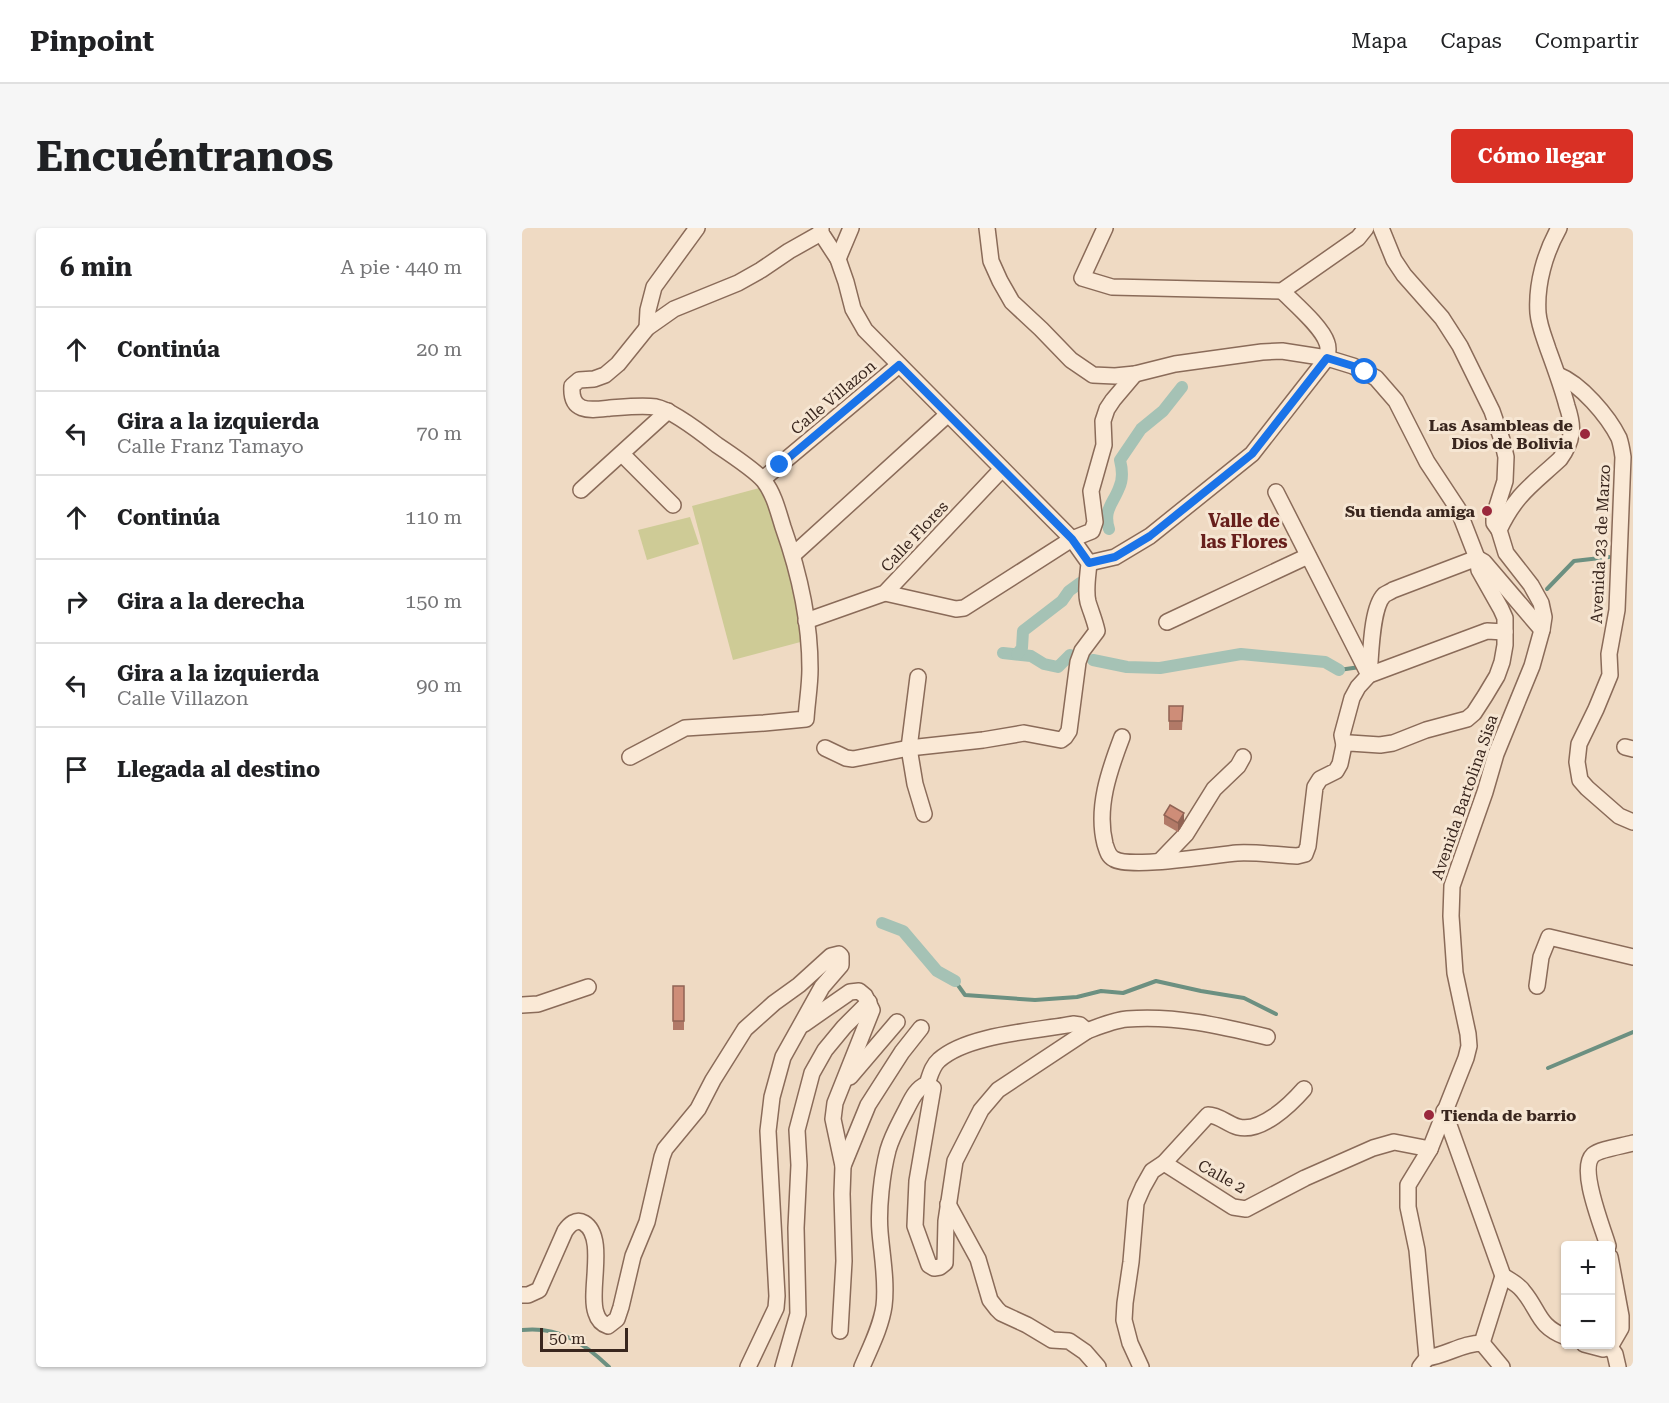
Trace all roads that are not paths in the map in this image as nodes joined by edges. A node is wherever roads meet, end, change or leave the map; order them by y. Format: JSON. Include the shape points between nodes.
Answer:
{"nodes":[{"id":1,"x":697,"y":228,"type":"edge"},
{"id":2,"x":851,"y":228,"type":"edge"},
{"id":3,"x":987,"y":228,"type":"edge"},
{"id":4,"x":1105,"y":228,"type":"edge"},
{"id":5,"x":1366,"y":228,"type":"edge"},
{"id":6,"x":1381,"y":228,"type":"edge"},
{"id":7,"x":1559,"y":228,"type":"edge"},
{"id":8,"x":821,"y":231,"type":"edge"},
{"id":9,"x":838,"y":259,"type":"junction"},
{"id":10,"x":1282,"y":291,"type":"junction"},
{"id":11,"x":647,"y":328,"type":"junction"},
{"id":12,"x":1327,"y":358,"type":"junction"},
{"id":13,"x":899,"y":365,"type":"junction"},
{"id":14,"x":1135,"y":374,"type":"junction"},
{"id":15,"x":1558,"y":375,"type":"junction"},
{"id":16,"x":668,"y":411,"type":"junction"},
{"id":17,"x":947,"y":415,"type":"junction"},
{"id":18,"x":622,"y":454,"type":"junction"},
{"id":19,"x":1002,"y":469,"type":"junction"},
{"id":20,"x":763,"y":479,"type":"junction"},
{"id":21,"x":581,"y":489,"type":"dead end"},
{"id":22,"x":1276,"y":492,"type":"dead end"},
{"id":23,"x":674,"y":505,"type":"dead end"},
{"id":24,"x":1499,"y":530,"type":"junction"},
{"id":25,"x":1072,"y":539,"type":"junction"},
{"id":26,"x":793,"y":555,"type":"junction"},
{"id":27,"x":1308,"y":556,"type":"junction"},
{"id":28,"x":1477,"y":558,"type":"junction"},
{"id":29,"x":1089,"y":563,"type":"junction"},
{"id":30,"x":885,"y":593,"type":"junction"},
{"id":31,"x":806,"y":621,"type":"junction"},
{"id":32,"x":1167,"y":622,"type":"dead end"},
{"id":33,"x":1542,"y":630,"type":"junction"},
{"id":34,"x":1505,"y":632,"type":"junction"},
{"id":35,"x":1369,"y":675,"type":"junction"},
{"id":36,"x":918,"y":677,"type":"dead end"},
{"id":37,"x":1122,"y":737,"type":"dead end"},
{"id":38,"x":1344,"y":746,"type":"junction"},
{"id":39,"x":825,"y":748,"type":"dead end"},
{"id":40,"x":909,"y":748,"type":"junction"},
{"id":41,"x":630,"y":757,"type":"dead end"},
{"id":42,"x":1243,"y":757,"type":"dead end"},
{"id":43,"x":924,"y":814,"type":"dead end"},
{"id":44,"x":1633,"y":822,"type":"edge"},
{"id":45,"x":1160,"y":861,"type":"junction"},
{"id":46,"x":1633,"y":957,"type":"edge"},
{"id":47,"x":1537,"y":986,"type":"dead end"},
{"id":48,"x":588,"y":987,"type":"dead end"},
{"id":49,"x":869,"y":1002,"type":"junction"},
{"id":50,"x":522,"y":1005,"type":"edge"},
{"id":51,"x":897,"y":1022,"type":"dead end"},
{"id":52,"x":799,"y":1028,"type":"junction"},
{"id":53,"x":921,"y":1028,"type":"dead end"},
{"id":54,"x":1087,"y":1031,"type":"junction"},
{"id":55,"x":1267,"y":1037,"type":"dead end"},
{"id":56,"x":927,"y":1084,"type":"junction"},
{"id":57,"x":841,"y":1089,"type":"junction"},
{"id":58,"x":1304,"y":1089,"type":"dead end"},
{"id":59,"x":1444,"y":1111,"type":"junction"},
{"id":60,"x":1633,"y":1143,"type":"edge"},
{"id":61,"x":1430,"y":1149,"type":"junction"},
{"id":62,"x":1164,"y":1164,"type":"junction"},
{"id":63,"x":843,"y":1166,"type":"junction"},
{"id":64,"x":948,"y":1204,"type":"junction"},
{"id":65,"x":1607,"y":1241,"type":"edge"},
{"id":66,"x":1615,"y":1272,"type":"edge"},
{"id":67,"x":1503,"y":1276,"type":"junction"},
{"id":68,"x":522,"y":1295,"type":"edge"},
{"id":69,"x":1627,"y":1316,"type":"edge"},
{"id":70,"x":840,"y":1331,"type":"dead end"},
{"id":71,"x":1561,"y":1335,"type":"edge"},
{"id":72,"x":1615,"y":1338,"type":"edge"},
{"id":73,"x":1482,"y":1342,"type":"junction"},
{"id":74,"x":1611,"y":1349,"type":"edge"},
{"id":75,"x":1424,"y":1362,"type":"edge"},
{"id":76,"x":748,"y":1367,"type":"edge"},
{"id":77,"x":783,"y":1367,"type":"edge"},
{"id":78,"x":862,"y":1367,"type":"edge"},
{"id":79,"x":1098,"y":1367,"type":"edge"},
{"id":80,"x":1141,"y":1367,"type":"edge"},
{"id":81,"x":1502,"y":1367,"type":"edge"},
{"id":82,"x":1618,"y":1367,"type":"edge"}],
"edges":[{"from":1,"to":11,"type":"street","via":[[654,287]]},
{"from":2,"to":9,"type":"street"},
{"from":3,"to":14,"type":"street","via":[[991,261],[1012,303],[1071,360],[1093,375]]},
{"from":4,"to":10,"type":"street","via":[[1082,278],[1112,287]]},
{"from":5,"to":10,"type":"street","via":[[1358,238]]},
{"from":6,"to":24,"type":"street","name":"Avenida Bartolina Sisa","via":[[1404,275],[1442,318],[1460,346],[1492,411],[1506,457],[1505,481],[1494,516]]},
{"from":7,"to":15,"type":"street","via":[[1538,293],[1538,315]]},
{"from":8,"to":9,"type":"street"},
{"from":8,"to":11,"type":"street","via":[[738,283],[674,309]]},
{"from":9,"to":13,"type":"street","via":[[853,309],[865,330]]},
{"from":10,"to":12,"type":"street","via":[[1320,330],[1329,350]]},
{"from":11,"to":16,"type":"street","via":[[618,364],[604,375],[579,380],[572,386],[572,395],[584,409],[594,411],[656,407]]},
{"from":12,"to":14,"type":"street","via":[[1262,352],[1175,364]]},
{"from":12,"to":28,"type":"street","via":[[1376,378],[1396,401],[1427,462],[1458,509]]},
{"from":12,"to":29,"type":"street","via":[[1252,454],[1150,536],[1115,557]]},
{"from":13,"to":17,"type":"street"},
{"from":13,"to":20,"type":"street","name":"Calle Villazon"},
{"from":14,"to":25,"type":"street","via":[[1113,400],[1103,421],[1104,446],[1091,490],[1094,528]]},
{"from":15,"to":24,"type":"street","via":[[1570,418],[1570,440],[1560,459],[1516,500]]},
{"from":15,"to":44,"type":"street","name":"Avenida 23 de Marzo","via":[[1568,379],[1599,410],[1620,441],[1623,457],[1617,610],[1609,654],[1610,675],[1579,744],[1577,762],[1580,780],[1619,816]]},
{"from":16,"to":18,"type":"street"},
{"from":16,"to":20,"type":"street"},
{"from":17,"to":19,"type":"street"},
{"from":17,"to":26,"type":"street"},
{"from":18,"to":21,"type":"street"},
{"from":18,"to":23,"type":"street"},
{"from":19,"to":25,"type":"street"},
{"from":19,"to":30,"type":"street","name":"Calle Flores"},
{"from":20,"to":26,"type":"street"},
{"from":22,"to":27,"type":"street"},
{"from":24,"to":33,"type":"street","name":"Avenida Bartolina Sisa","via":[[1506,553],[1541,603]]},
{"from":25,"to":29,"type":"street"},
{"from":25,"to":30,"type":"street","via":[[964,608]]},
{"from":26,"to":31,"type":"street"},
{"from":27,"to":32,"type":"street"},
{"from":27,"to":35,"type":"street"},
{"from":28,"to":33,"type":"street"},
{"from":28,"to":34,"type":"street","via":[[1479,570],[1505,618]]},
{"from":28,"to":35,"type":"street","via":[[1384,595],[1373,626]]},
{"from":29,"to":40,"type":"street","via":[[1088,600],[1097,631],[1078,662],[1065,737],[1061,740],[1023,733]]},
{"from":30,"to":31,"type":"street","name":"Calle Flores"},
{"from":31,"to":41,"type":"street","via":[[810,669],[806,719],[685,728]]},
{"from":33,"to":59,"type":"street","name":"Avenida Bartolina Sisa","via":[[1452,886],[1455,973],[1469,1046]]},
{"from":34,"to":35,"type":"street","via":[[1487,631]]},
{"from":34,"to":38,"type":"street","via":[[1497,676],[1467,719],[1393,743]]},
{"from":35,"to":38,"type":"street","via":[[1352,698],[1342,735]]},
{"from":36,"to":40,"type":"street"},
{"from":37,"to":45,"type":"street","via":[[1102,807],[1108,854],[1125,862]]},
{"from":38,"to":45,"type":"street","via":[[1336,771],[1320,779],[1315,787],[1305,854],[1240,853]]},
{"from":39,"to":40,"type":"street","via":[[853,759]]},
{"from":40,"to":43,"type":"street"},
{"from":42,"to":45,"type":"street","via":[[1214,789],[1186,834]]},
{"from":46,"to":47,"type":"street","via":[[1549,937],[1541,957]]},
{"from":48,"to":50,"type":"street","via":[[538,1004]]},
{"from":49,"to":52,"type":"street","via":[[859,991],[850,992]]},
{"from":49,"to":57,"type":"street","via":[[870,1018]]},
{"from":49,"to":77,"type":"street","via":[[825,1050],[813,1073],[797,1130],[798,1314]]},
{"from":51,"to":57,"type":"street"},
{"from":52,"to":68,"type":"street","via":[[822,987],[841,965],[838,954],[745,1029],[698,1109],[665,1149],[647,1222],[612,1325],[602,1324],[595,1311],[597,1258],[592,1235],[583,1222],[570,1224],[565,1231],[539,1290]]},
{"from":52,"to":76,"type":"street","via":[[783,1057],[768,1131],[776,1308]]},
{"from":53,"to":63,"type":"street","via":[[868,1105]]},
{"from":54,"to":55,"type":"street","via":[[1126,1019],[1152,1019],[1189,1021]]},
{"from":54,"to":56,"type":"street","via":[[1073,1024],[970,1044],[938,1061]]},
{"from":54,"to":64,"type":"street","via":[[998,1090],[981,1110],[955,1161]]},
{"from":56,"to":64,"type":"street","via":[[933,1088],[917,1181],[915,1226],[929,1265],[934,1268],[945,1263]]},
{"from":56,"to":78,"type":"street","via":[[916,1093],[888,1151],[880,1229],[884,1306]]},
{"from":57,"to":63,"type":"street","via":[[833,1119]]},
{"from":58,"to":62,"type":"street","name":"Calle 2","via":[[1278,1114],[1246,1129],[1208,1115]]},
{"from":59,"to":61,"type":"street","name":"Avenida Bartolina Sisa"},
{"from":59,"to":67,"type":"street"},
{"from":60,"to":65,"type":"street","via":[[1597,1152],[1587,1166]]},
{"from":61,"to":62,"type":"street","name":"Calle 2","via":[[1394,1142],[1373,1148],[1246,1209],[1233,1207]]},
{"from":61,"to":75,"type":"street","name":"Avenida Bartolina Sisa","via":[[1408,1185],[1408,1207],[1417,1250]]},
{"from":62,"to":80,"type":"street","via":[[1152,1171],[1143,1187],[1133,1223],[1124,1320]]},
{"from":63,"to":70,"type":"street"},
{"from":64,"to":79,"type":"street","via":[[978,1259],[990,1300],[997,1309],[1052,1340],[1069,1341]]},
{"from":66,"to":69,"type":"street"},
{"from":67,"to":71,"type":"street","via":[[1517,1284],[1539,1318]]},
{"from":67,"to":73,"type":"street"},
{"from":69,"to":72,"type":"street"},
{"from":73,"to":75,"type":"street"},
{"from":73,"to":81,"type":"street"},
{"from":74,"to":82,"type":"street"}]}
